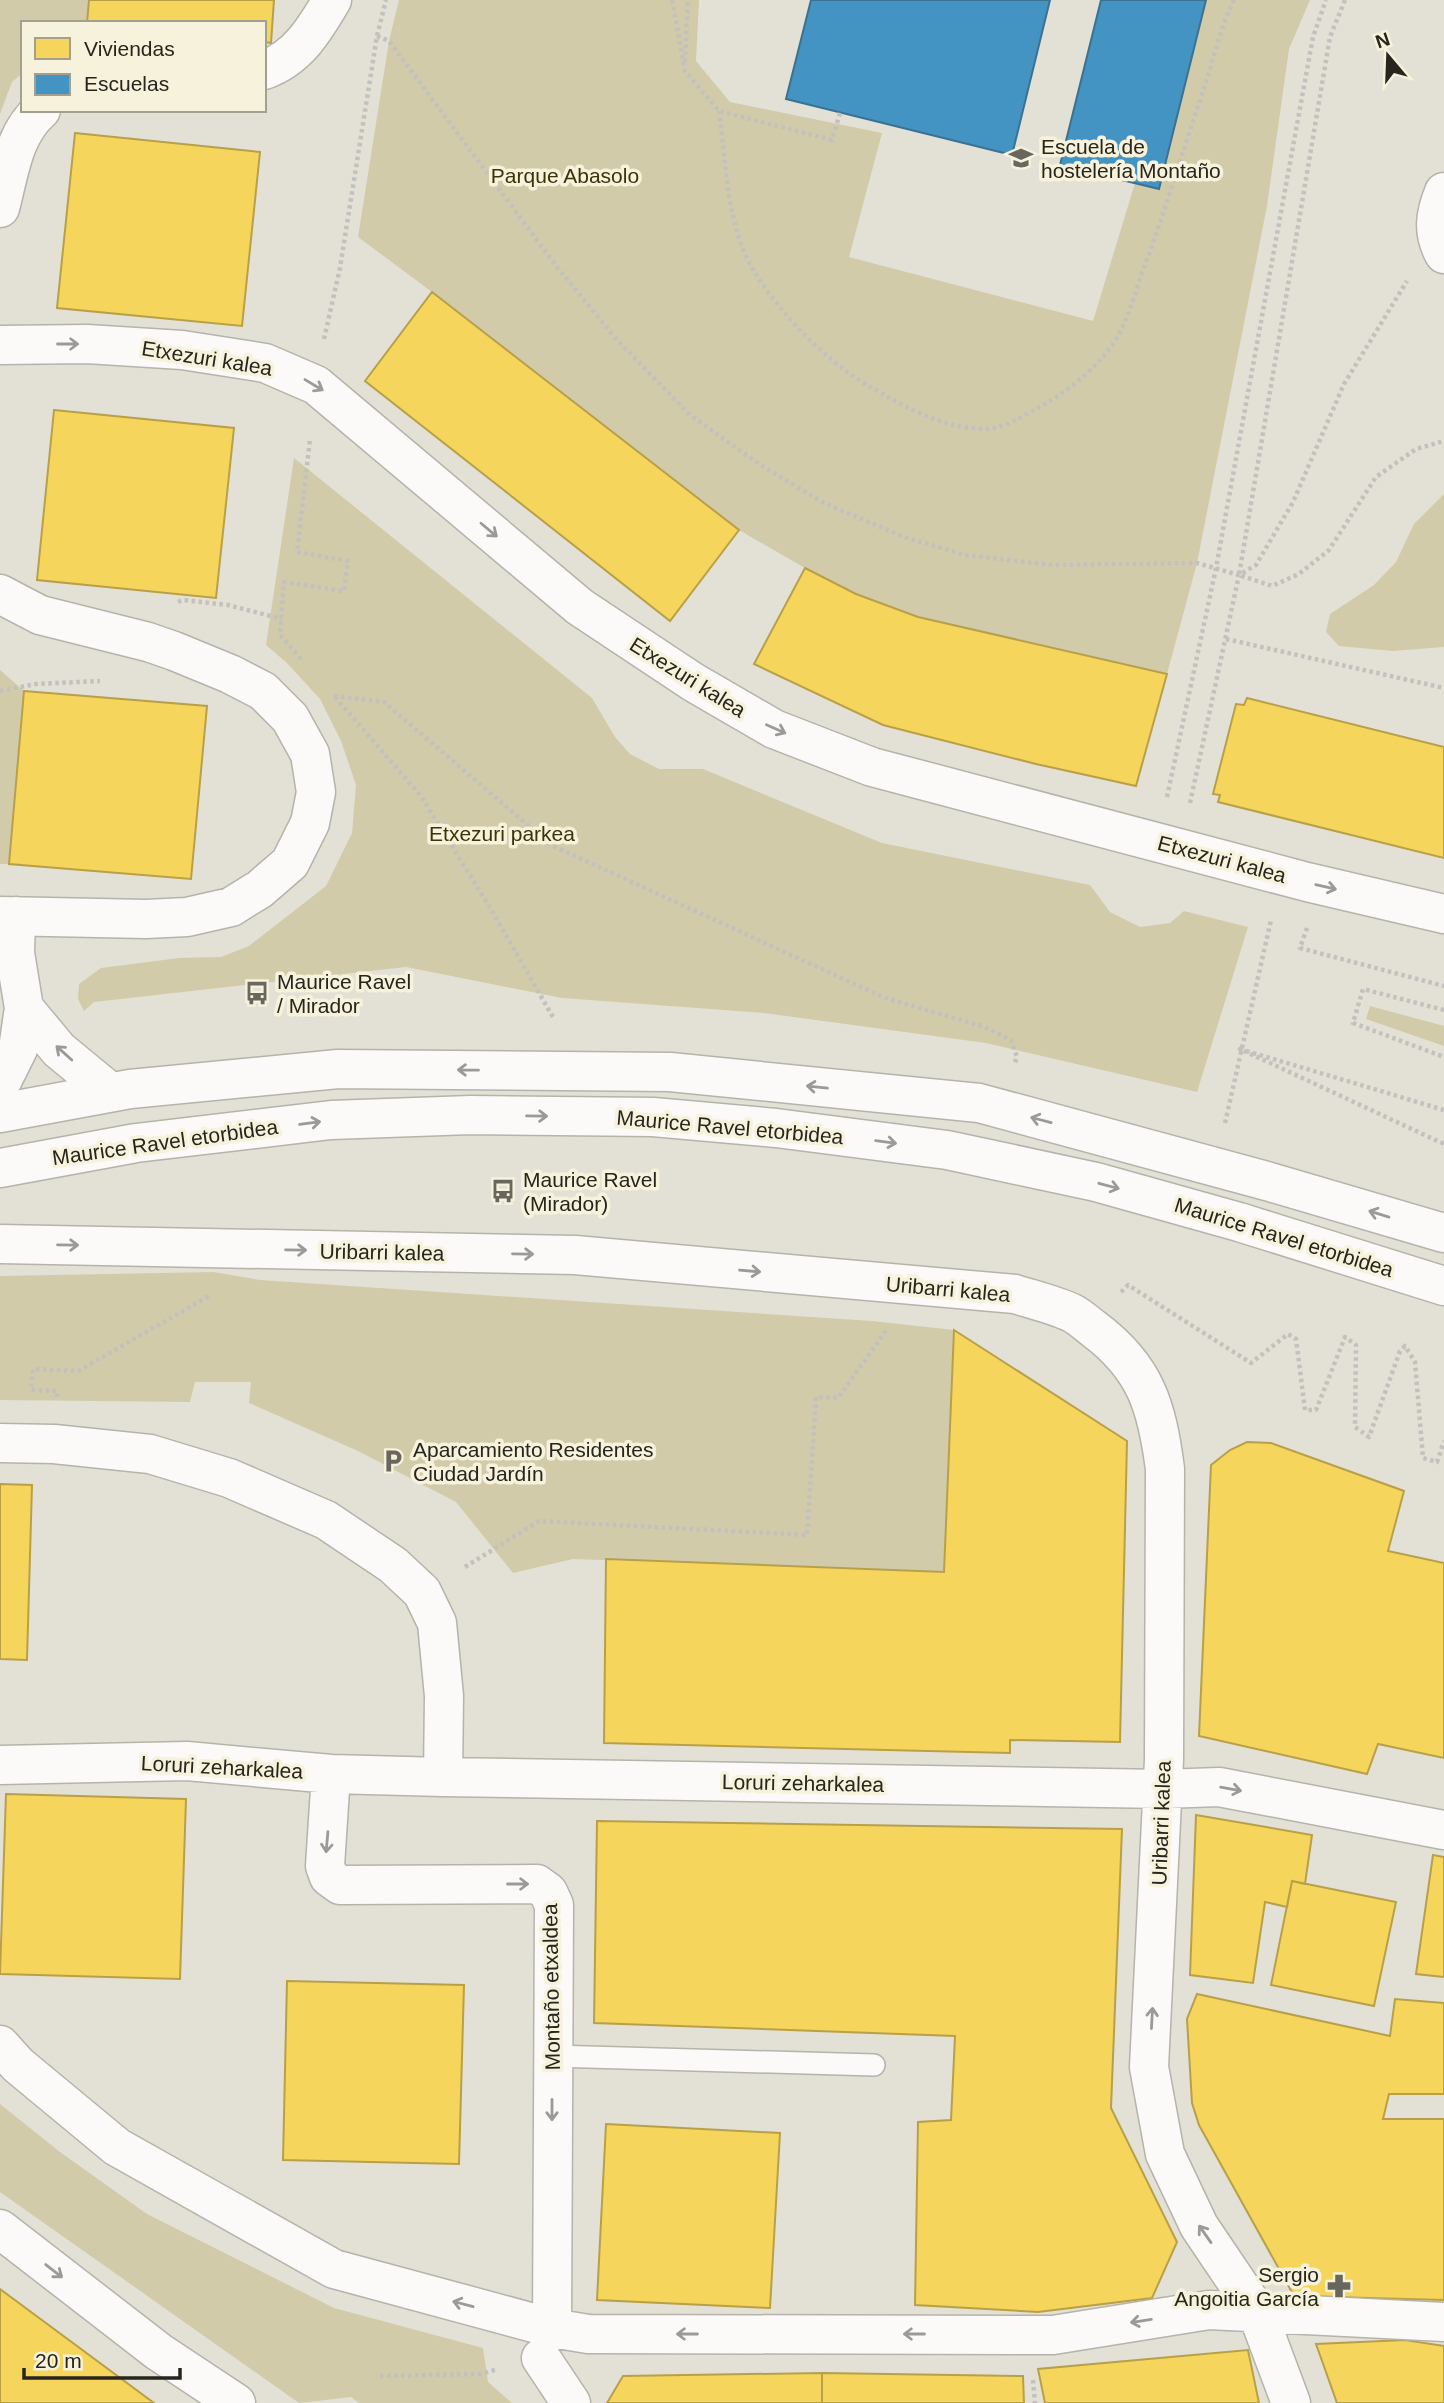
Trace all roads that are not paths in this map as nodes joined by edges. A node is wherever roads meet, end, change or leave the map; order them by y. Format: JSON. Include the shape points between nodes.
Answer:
{"nodes":[{"id":1,"x":332,"y":0,"type":"edge"},
{"id":2,"x":266,"y":69,"type":"edge"},
{"id":3,"x":39,"y":112,"type":"edge"},
{"id":4,"x":1444,"y":192,"type":"edge"},
{"id":5,"x":0,"y":208,"type":"edge"},
{"id":6,"x":1444,"y":254,"type":"edge"},
{"id":7,"x":0,"y":345,"type":"edge"},
{"id":8,"x":0,"y":594,"type":"edge"},
{"id":9,"x":1444,"y":914,"type":"edge"},
{"id":10,"x":8,"y":916,"type":"edge"},
{"id":11,"x":24,"y":1008,"type":"junction"},
{"id":12,"x":0,"y":1084,"type":"edge"},
{"id":13,"x":110,"y":1092,"type":"junction"},
{"id":14,"x":0,"y":1113,"type":"edge"},
{"id":15,"x":0,"y":1168,"type":"edge"},
{"id":16,"x":1444,"y":1233,"type":"edge"},
{"id":17,"x":0,"y":1244,"type":"edge"},
{"id":18,"x":1444,"y":1286,"type":"edge"},
{"id":19,"x":0,"y":1443,"type":"edge"},
{"id":20,"x":0,"y":1765,"type":"edge"},
{"id":21,"x":331,"y":1774,"type":"junction"},
{"id":22,"x":443,"y":1777,"type":"junction"},
{"id":23,"x":1163,"y":1788,"type":"junction"},
{"id":24,"x":1444,"y":1830,"type":"edge"},
{"id":25,"x":0,"y":2045,"type":"edge"},
{"id":26,"x":552,"y":2056,"type":"junction"},
{"id":27,"x":874,"y":2065,"type":"dead end"},
{"id":28,"x":0,"y":2229,"type":"edge"},
{"id":29,"x":1257,"y":2312,"type":"junction"},
{"id":30,"x":1444,"y":2322,"type":"edge"},
{"id":31,"x":546,"y":2343,"type":"junction"},
{"id":32,"x":236,"y":2403,"type":"edge"},
{"id":33,"x":571,"y":2403,"type":"edge"},
{"id":34,"x":1291,"y":2403,"type":"edge"}],
"edges":[{"from":1,"to":2,"type":"street","via":[[307,41]]},
{"from":3,"to":5,"type":"street","via":[[16,145]]},
{"from":4,"to":6,"type":"street","via":[[1435,230]]},
{"from":7,"to":9,"type":"street","name":"Etxezuri kalea","one_way":true,"via":[[155,348],[265,363],[316,385],[580,607],[774,729],[872,767]]},
{"from":8,"to":10,"type":"street","via":[[40,615],[174,651],[263,691],[290,718],[310,754],[316,792],[310,823],[290,863],[231,907],[187,917],[146,919]]},
{"from":10,"to":11,"type":"street"},
{"from":11,"to":12,"type":"street","via":[[18,1049]]},
{"from":13,"to":11,"type":"street","one_way":true,"via":[[59,1051]]},
{"from":13,"to":14,"type":"street"},
{"from":16,"to":13,"type":"street","one_way":true,"via":[[979,1103],[670,1072],[338,1069]]},
{"from":15,"to":18,"type":"street","name":"Maurice Ravel etorbidea","one_way":true,"via":[[125,1144],[331,1121],[471,1115],[653,1117],[947,1150],[1109,1186]]},
{"from":17,"to":23,"type":"street","name":"Uribarri kalea","one_way":true,"via":[[575,1255],[1015,1294],[1073,1314],[1111,1342],[1136,1371],[1160,1427],[1165,1469]]},
{"from":19,"to":22,"type":"street","via":[[150,1454],[229,1478],[326,1520],[393,1565],[422,1592],[437,1623],[444,1696]]},
{"from":20,"to":21,"type":"street","name":"Loruri zeharkalea","via":[[187,1761]]},
{"from":21,"to":22,"type":"street","name":"Loruri zeharkalea"},
{"from":21,"to":26,"type":"street","name":"Montaño etxaldea","one_way":true,"via":[[325,1866],[329,1877],[340,1885],[537,1884],[548,1892],[554,1905]]},
{"from":22,"to":23,"type":"street","name":"Loruri zeharkalea"},
{"from":23,"to":24,"type":"street","name":"Loruri zeharkalea","one_way":true,"via":[[1219,1787]]},
{"from":29,"to":23,"type":"street","name":"Uribarri kalea","one_way":true,"via":[[1199,2226],[1162,2142],[1149,2067]]},
{"from":31,"to":25,"type":"street","one_way":true,"via":[[334,2269],[117,2147]]},
{"from":26,"to":27,"type":"lane"},
{"from":26,"to":31,"type":"street","name":"Montaño etxaldea","one_way":true},
{"from":28,"to":32,"type":"street","one_way":true,"via":[[159,2352]]},
{"from":29,"to":30,"type":"street"},
{"from":29,"to":31,"type":"street","one_way":true,"via":[[1209,2310],[1053,2335],[589,2334]]},
{"from":29,"to":34,"type":"street","name":"Uribarri kalea"},
{"from":31,"to":33,"type":"street"}]}
